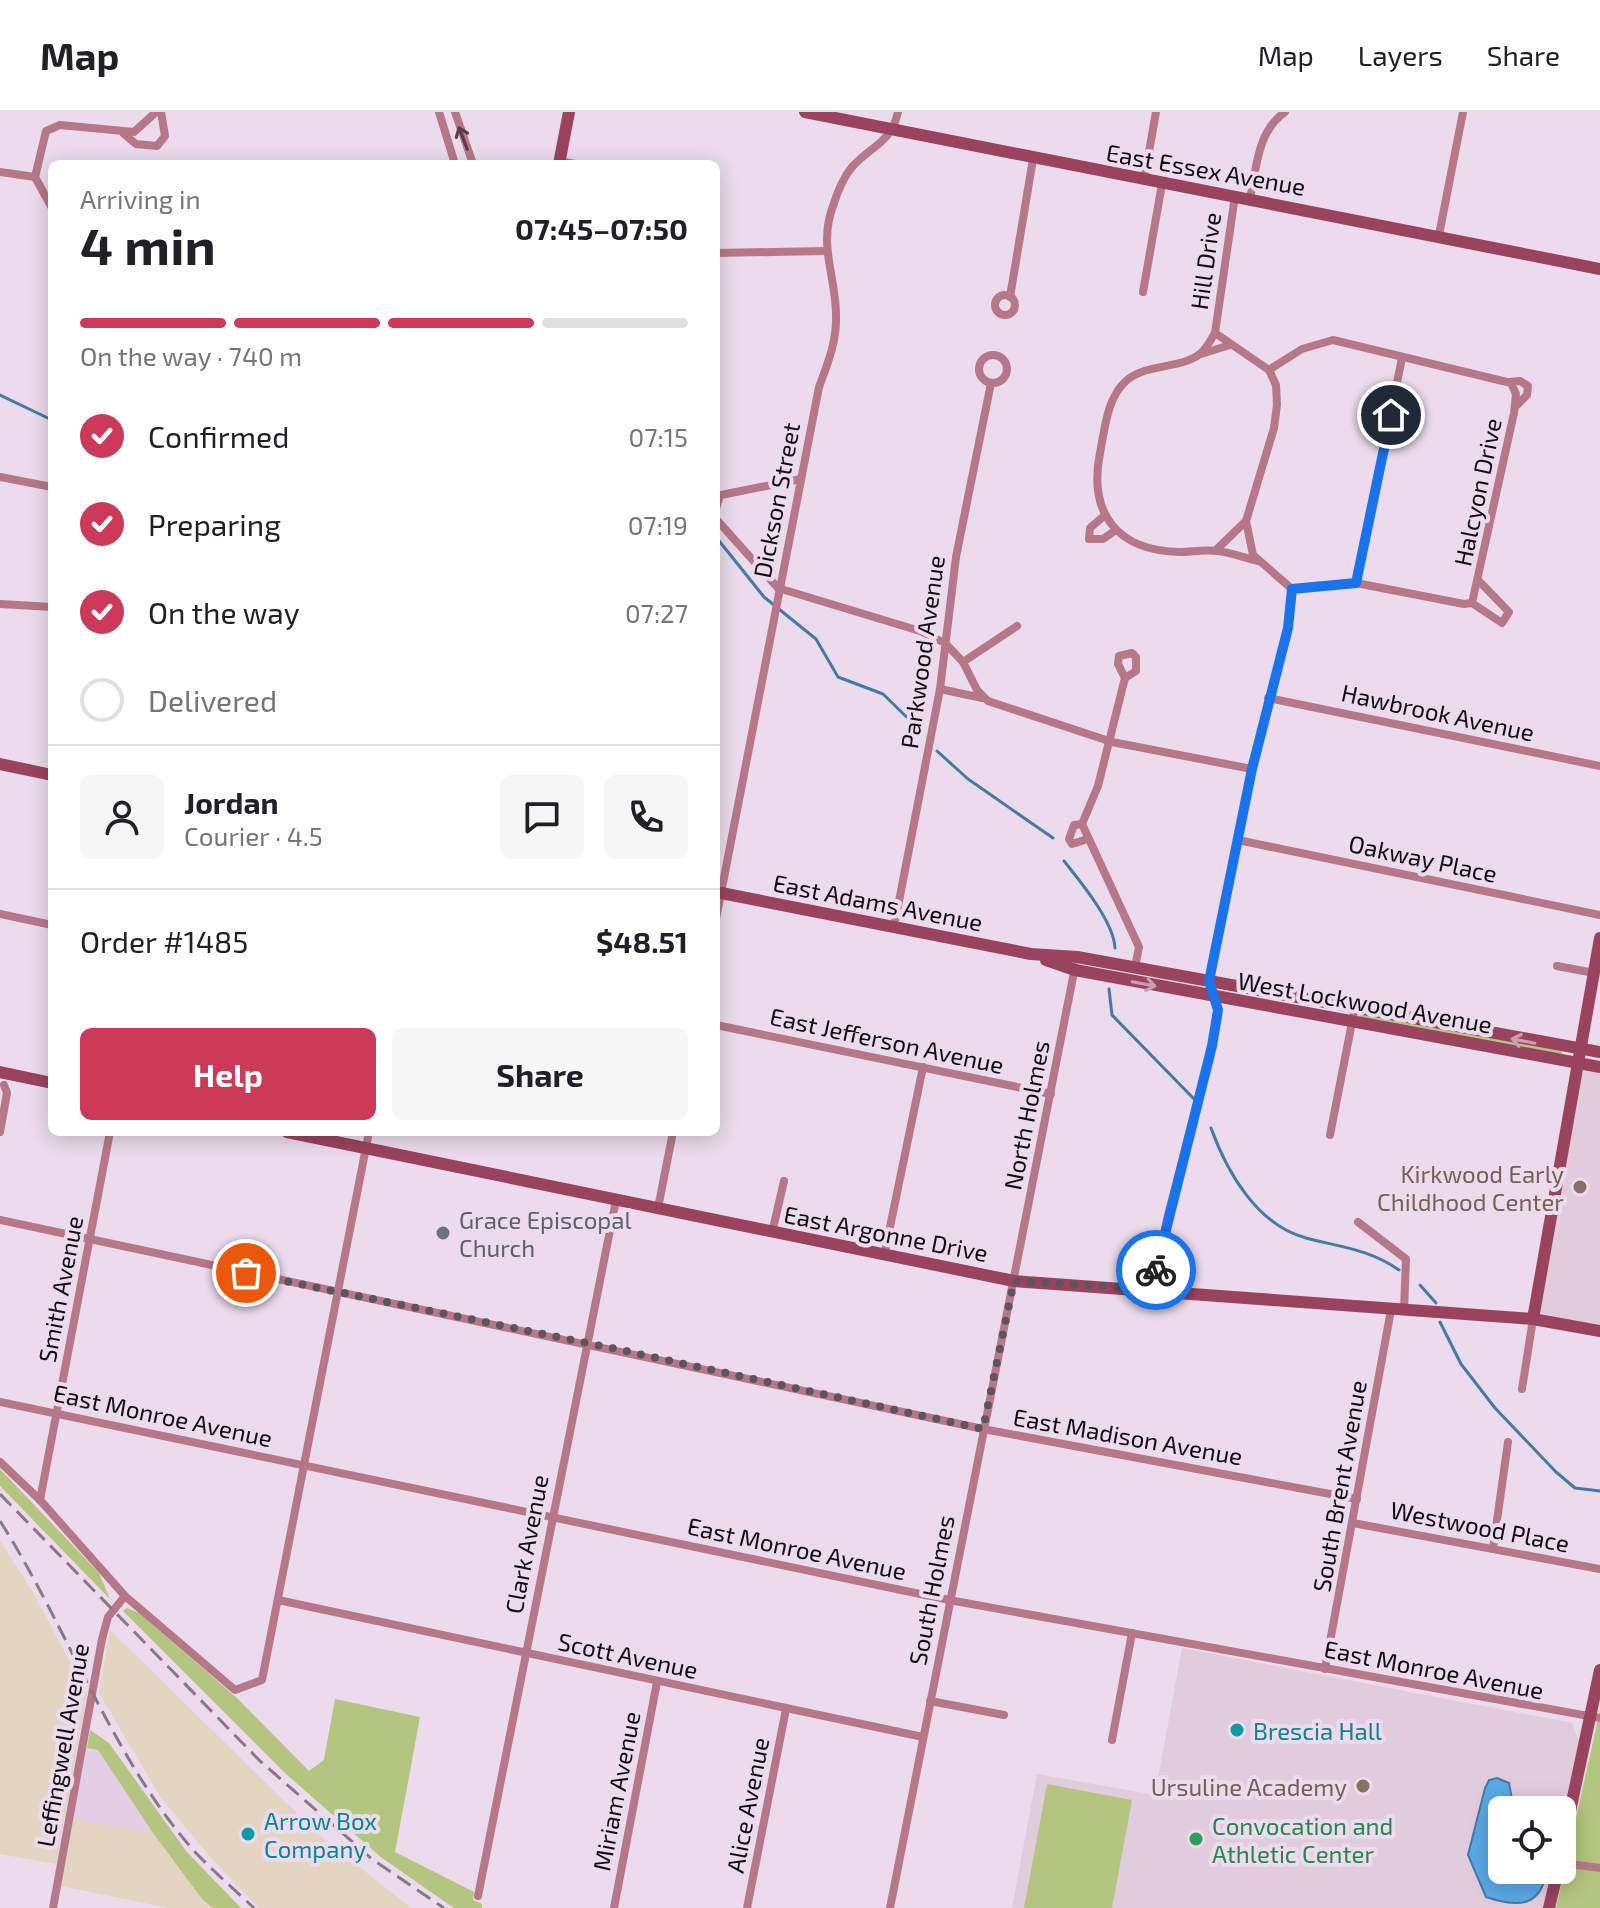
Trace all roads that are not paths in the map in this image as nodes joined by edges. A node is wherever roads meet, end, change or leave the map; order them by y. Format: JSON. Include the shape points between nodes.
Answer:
{"nodes":[{"id":1,"x":158,"y":112,"type":"edge"},
{"id":2,"x":439,"y":112,"type":"edge"},
{"id":3,"x":455,"y":112,"type":"edge"},
{"id":4,"x":569,"y":112,"type":"edge"},
{"id":5,"x":805,"y":112,"type":"edge"},
{"id":6,"x":898,"y":112,"type":"edge"},
{"id":7,"x":1156,"y":112,"type":"edge"},
{"id":8,"x":1285,"y":112,"type":"edge"},
{"id":9,"x":1463,"y":112,"type":"edge"},
{"id":10,"x":894,"y":130,"type":"junction"},
{"id":11,"x":123,"y":133,"type":"junction"},
{"id":12,"x":1033,"y":159,"type":"junction"},
{"id":13,"x":454,"y":160,"type":"edge"},
{"id":14,"x":472,"y":160,"type":"edge"},
{"id":15,"x":559,"y":160,"type":"edge"},
{"id":16,"x":0,"y":172,"type":"edge"},
{"id":17,"x":35,"y":177,"type":"junction"},
{"id":18,"x":1144,"y":180,"type":"junction"},
{"id":19,"x":1162,"y":184,"type":"junction"},
{"id":20,"x":1235,"y":196,"type":"junction"},
{"id":21,"x":1250,"y":198,"type":"junction"},
{"id":22,"x":48,"y":201,"type":"edge"},
{"id":23,"x":1439,"y":235,"type":"junction"},
{"id":24,"x":825,"y":251,"type":"junction"},
{"id":25,"x":720,"y":253,"type":"edge"},
{"id":26,"x":1600,"y":269,"type":"edge"},
{"id":27,"x":1143,"y":292,"type":"dead end"},
{"id":28,"x":1010,"y":297,"type":"dead end"},
{"id":29,"x":1215,"y":333,"type":"junction"},
{"id":30,"x":1230,"y":345,"type":"junction"},
{"id":31,"x":1200,"y":354,"type":"junction"},
{"id":32,"x":1402,"y":358,"type":"junction"},
{"id":33,"x":1269,"y":370,"type":"junction"},
{"id":34,"x":991,"y":383,"type":"dead end"},
{"id":35,"x":1512,"y":385,"type":"junction"},
{"id":36,"x":1515,"y":407,"type":"junction"},
{"id":37,"x":0,"y":477,"type":"edge"},
{"id":38,"x":801,"y":479,"type":"junction"},
{"id":39,"x":48,"y":486,"type":"edge"},
{"id":40,"x":720,"y":496,"type":"edge"},
{"id":41,"x":1105,"y":515,"type":"junction"},
{"id":42,"x":1246,"y":521,"type":"junction"},
{"id":43,"x":720,"y":523,"type":"edge"},
{"id":44,"x":1116,"y":530,"type":"junction"},
{"id":45,"x":1216,"y":550,"type":"junction"},
{"id":46,"x":1258,"y":561,"type":"junction"},
{"id":47,"x":1479,"y":581,"type":"junction"},
{"id":48,"x":1356,"y":583,"type":"junction"},
{"id":49,"x":778,"y":588,"type":"junction"},
{"id":50,"x":1292,"y":589,"type":"junction"},
{"id":51,"x":1472,"y":603,"type":"junction"},
{"id":52,"x":0,"y":604,"type":"edge"},
{"id":53,"x":48,"y":607,"type":"edge"},
{"id":54,"x":1017,"y":626,"type":"dead end"},
{"id":55,"x":945,"y":643,"type":"junction"},
{"id":56,"x":963,"y":662,"type":"junction"},
{"id":57,"x":1125,"y":678,"type":"dead end"},
{"id":58,"x":940,"y":689,"type":"junction"},
{"id":59,"x":983,"y":698,"type":"junction"},
{"id":60,"x":1268,"y":698,"type":"junction"},
{"id":61,"x":1112,"y":742,"type":"junction"},
{"id":62,"x":0,"y":764,"type":"edge"},
{"id":63,"x":1600,"y":766,"type":"edge"},
{"id":64,"x":1252,"y":769,"type":"junction"},
{"id":65,"x":48,"y":774,"type":"edge"},
{"id":66,"x":1082,"y":824,"type":"junction"},
{"id":67,"x":1088,"y":839,"type":"junction"},
{"id":68,"x":1238,"y":840,"type":"junction"},
{"id":69,"x":720,"y":888,"type":"edge"},
{"id":70,"x":720,"y":893,"type":"edge"},
{"id":71,"x":0,"y":914,"type":"edge"},
{"id":72,"x":1600,"y":915,"type":"edge"},
{"id":73,"x":48,"y":924,"type":"edge"},
{"id":74,"x":894,"y":927,"type":"junction"},
{"id":75,"x":1600,"y":938,"type":"edge"},
{"id":76,"x":1076,"y":964,"type":"junction"},
{"id":77,"x":1557,"y":966,"type":"dead end"},
{"id":78,"x":1135,"y":967,"type":"junction"},
{"id":79,"x":1594,"y":973,"type":"junction"},
{"id":80,"x":1209,"y":981,"type":"junction"},
{"id":81,"x":1214,"y":997,"type":"junction"},
{"id":82,"x":1355,"y":1007,"type":"junction"},
{"id":83,"x":1351,"y":1023,"type":"junction"},
{"id":84,"x":720,"y":1026,"type":"edge"},
{"id":85,"x":1600,"y":1052,"type":"edge"},
{"id":86,"x":1578,"y":1056,"type":"junction"},
{"id":87,"x":923,"y":1067,"type":"junction"},
{"id":88,"x":1600,"y":1067,"type":"edge"},
{"id":89,"x":2,"y":1081,"type":"edge"},
{"id":90,"x":48,"y":1083,"type":"edge"},
{"id":91,"x":1051,"y":1094,"type":"junction"},
{"id":92,"x":0,"y":1132,"type":"edge"},
{"id":93,"x":1330,"y":1135,"type":"dead end"},
{"id":94,"x":109,"y":1136,"type":"edge"},
{"id":95,"x":306,"y":1136,"type":"edge"},
{"id":96,"x":368,"y":1136,"type":"edge"},
{"id":97,"x":672,"y":1136,"type":"edge"},
{"id":98,"x":366,"y":1149,"type":"junction"},
{"id":99,"x":784,"y":1181,"type":"dead end"},
{"id":100,"x":616,"y":1200,"type":"junction"},
{"id":101,"x":658,"y":1208,"type":"junction"},
{"id":102,"x":0,"y":1220,"type":"edge"},
{"id":103,"x":1358,"y":1222,"type":"dead end"},
{"id":104,"x":772,"y":1233,"type":"junction"},
{"id":105,"x":90,"y":1240,"type":"junction"},
{"id":106,"x":883,"y":1257,"type":"junction"},
{"id":107,"x":1014,"y":1281,"type":"junction"},
{"id":108,"x":1153,"y":1289,"type":"junction"},
{"id":109,"x":340,"y":1293,"type":"junction"},
{"id":110,"x":1397,"y":1310,"type":"junction"},
{"id":111,"x":1533,"y":1319,"type":"junction"},
{"id":112,"x":1600,"y":1331,"type":"edge"},
{"id":113,"x":586,"y":1342,"type":"junction"},
{"id":114,"x":1522,"y":1389,"type":"dead end"},
{"id":115,"x":0,"y":1402,"type":"edge"},
{"id":116,"x":57,"y":1414,"type":"junction"},
{"id":117,"x":983,"y":1429,"type":"junction"},
{"id":118,"x":1508,"y":1442,"type":"dead end"},
{"id":119,"x":0,"y":1462,"type":"edge"},
{"id":120,"x":304,"y":1464,"type":"junction"},
{"id":121,"x":1357,"y":1499,"type":"junction"},
{"id":122,"x":40,"y":1500,"type":"junction"},
{"id":123,"x":551,"y":1517,"type":"junction"},
{"id":124,"x":1353,"y":1523,"type":"junction"},
{"id":125,"x":1493,"y":1549,"type":"junction"},
{"id":126,"x":1600,"y":1569,"type":"edge"},
{"id":127,"x":125,"y":1596,"type":"junction"},
{"id":128,"x":278,"y":1600,"type":"junction"},
{"id":129,"x":949,"y":1600,"type":"junction"},
{"id":130,"x":1132,"y":1633,"type":"junction"},
{"id":131,"x":525,"y":1653,"type":"junction"},
{"id":132,"x":1325,"y":1669,"type":"junction"},
{"id":133,"x":1600,"y":1670,"type":"edge"},
{"id":134,"x":657,"y":1682,"type":"junction"},
{"id":135,"x":930,"y":1701,"type":"junction"},
{"id":136,"x":786,"y":1709,"type":"junction"},
{"id":137,"x":1004,"y":1715,"type":"dead end"},
{"id":138,"x":1595,"y":1718,"type":"edge"},
{"id":139,"x":923,"y":1737,"type":"junction"},
{"id":140,"x":1112,"y":1740,"type":"dead end"},
{"id":141,"x":1575,"y":1796,"type":"edge"},
{"id":142,"x":1576,"y":1865,"type":"edge"},
{"id":143,"x":1600,"y":1868,"type":"edge"},
{"id":144,"x":1555,"y":1884,"type":"edge"},
{"id":145,"x":478,"y":1896,"type":"dead end"},
{"id":146,"x":53,"y":1908,"type":"edge"},
{"id":147,"x":614,"y":1908,"type":"edge"},
{"id":148,"x":747,"y":1908,"type":"edge"},
{"id":149,"x":890,"y":1908,"type":"edge"},
{"id":150,"x":1549,"y":1908,"type":"edge"}],
"edges":[{"from":1,"to":11,"type":"street","via":[[145,126]]},
{"from":1,"to":11,"type":"street","via":[[165,136],[157,146],[136,144]]},
{"from":2,"to":13,"type":"street"},
{"from":14,"to":3,"type":"street","one_way":true},
{"from":4,"to":15,"type":"street"},
{"from":5,"to":10,"type":"street","name":"East Essex Avenue"},
{"from":6,"to":10,"type":"street"},
{"from":7,"to":18,"type":"street"},
{"from":8,"to":21,"type":"street","name":"Hill Drive","via":[[1263,136]]},
{"from":9,"to":23,"type":"street"},
{"from":10,"to":12,"type":"street","name":"East Essex Avenue"},
{"from":10,"to":24,"type":"street","name":"Dickson Street","via":[[852,167],[832,208]]},
{"from":11,"to":17,"type":"street","via":[[60,125],[46,131]]},
{"from":12,"to":18,"type":"street","name":"East Essex Avenue"},
{"from":12,"to":28,"type":"street"},
{"from":16,"to":17,"type":"street"},
{"from":17,"to":22,"type":"street"},
{"from":18,"to":19,"type":"street","name":"East Essex Avenue"},
{"from":19,"to":20,"type":"street","name":"East Essex Avenue"},
{"from":19,"to":27,"type":"street"},
{"from":20,"to":21,"type":"street","name":"East Essex Avenue"},
{"from":20,"to":29,"type":"street","name":"Hill Drive"},
{"from":21,"to":23,"type":"street","name":"East Essex Avenue"},
{"from":23,"to":26,"type":"street","name":"East Essex Avenue"},
{"from":24,"to":25,"type":"street"},
{"from":24,"to":38,"type":"street","name":"Dickson Street","via":[[836,331]]},
{"from":29,"to":30,"type":"street","name":"Hill Drive"},
{"from":29,"to":31,"type":"street","name":"Hill Drive"},
{"from":30,"to":31,"type":"street"},
{"from":30,"to":33,"type":"street","name":"Hill Drive"},
{"from":31,"to":41,"type":"street","via":[[1136,374],[1117,392],[1096,472]]},
{"from":32,"to":33,"type":"street","via":[[1333,340],[1302,349]]},
{"from":32,"to":35,"type":"street"},
{"from":32,"to":48,"type":"street"},
{"from":33,"to":42,"type":"street","via":[[1276,385],[1274,428]]},
{"from":34,"to":55,"type":"street","name":"Parkwood Avenue","via":[[956,557]]},
{"from":35,"to":36,"type":"street","name":"Halcyon Drive"},
{"from":35,"to":36,"type":"street","via":[[1520,381],[1528,386]]},
{"from":36,"to":47,"type":"street","name":"Halcyon Drive"},
{"from":37,"to":39,"type":"street"},
{"from":38,"to":40,"type":"street"},
{"from":38,"to":49,"type":"street","name":"Dickson Street"},
{"from":41,"to":44,"type":"street"},
{"from":41,"to":44,"type":"street","via":[[1090,528],[1089,539],[1103,539]]},
{"from":42,"to":45,"type":"street"},
{"from":42,"to":46,"type":"street"},
{"from":43,"to":49,"type":"street"},
{"from":44,"to":45,"type":"street","via":[[1151,548]]},
{"from":45,"to":46,"type":"street"},
{"from":46,"to":50,"type":"street"},
{"from":47,"to":51,"type":"street","name":"Halcyon Drive"},
{"from":47,"to":51,"type":"street","via":[[1507,609],[1507,618],[1497,622]]},
{"from":48,"to":50,"type":"street"},
{"from":48,"to":51,"type":"street"},
{"from":49,"to":55,"type":"street"},
{"from":49,"to":69,"type":"street","name":"Dickson Street"},
{"from":50,"to":60,"type":"street","via":[[1288,628]]},
{"from":52,"to":53,"type":"street"},
{"from":54,"to":56,"type":"street"},
{"from":55,"to":56,"type":"street"},
{"from":55,"to":58,"type":"street","name":"Parkwood Avenue"},
{"from":56,"to":59,"type":"street"},
{"from":57,"to":61,"type":"street"},
{"from":58,"to":59,"type":"street"},
{"from":58,"to":74,"type":"street","name":"Parkwood Avenue"},
{"from":59,"to":61,"type":"street"},
{"from":60,"to":63,"type":"street","name":"Hawbrook Avenue"},
{"from":60,"to":64,"type":"street"},
{"from":61,"to":64,"type":"street"},
{"from":61,"to":66,"type":"street"},
{"from":62,"to":65,"type":"street"},
{"from":64,"to":68,"type":"street"},
{"from":66,"to":67,"type":"street"},
{"from":66,"to":67,"type":"street","via":[[1074,825],[1069,839],[1072,844]]},
{"from":67,"to":78,"type":"street","via":[[1139,947]]},
{"from":68,"to":72,"type":"street","name":"Oakway Place"},
{"from":68,"to":80,"type":"street"},
{"from":70,"to":74,"type":"street","name":"East Adams Avenue"},
{"from":71,"to":73,"type":"street"},
{"from":74,"to":76,"type":"street","name":"East Adams Avenue"},
{"from":75,"to":79,"type":"street"},
{"from":76,"to":78,"type":"street","name":"West Lockwood Avenue"},
{"from":76,"to":81,"type":"street","name":"West Lockwood Avenue","one_way":true},
{"from":76,"to":91,"type":"street","name":"North Holmes"},
{"from":77,"to":79,"type":"street"},
{"from":78,"to":80,"type":"street","name":"West Lockwood Avenue"},
{"from":79,"to":86,"type":"street"},
{"from":80,"to":81,"type":"street"},
{"from":80,"to":82,"type":"street","name":"West Lockwood Avenue"},
{"from":81,"to":83,"type":"street","name":"West Lockwood Avenue"},
{"from":81,"to":108,"type":"street","via":[[1218,1010],[1212,1046]]},
{"from":82,"to":83,"type":"street"},
{"from":86,"to":82,"type":"street","name":"West Lockwood Avenue","one_way":true},
{"from":83,"to":86,"type":"street","name":"West Lockwood Avenue"},
{"from":83,"to":93,"type":"street"},
{"from":84,"to":87,"type":"street","name":"East Jefferson Avenue"},
{"from":85,"to":86,"type":"street","name":"West Lockwood Avenue"},
{"from":86,"to":88,"type":"street","name":"West Lockwood Avenue"},
{"from":86,"to":111,"type":"street"},
{"from":87,"to":91,"type":"street","name":"East Jefferson Avenue"},
{"from":87,"to":106,"type":"street"},
{"from":89,"to":90,"type":"street"},
{"from":89,"to":92,"type":"street","via":[[7,1093]]},
{"from":91,"to":107,"type":"street","name":"North Holmes"},
{"from":94,"to":105,"type":"street","name":"Smith Avenue"},
{"from":95,"to":98,"type":"street","name":"East Argonne Drive"},
{"from":96,"to":98,"type":"street"},
{"from":97,"to":101,"type":"street"},
{"from":98,"to":100,"type":"street","name":"East Argonne Drive"},
{"from":98,"to":109,"type":"street"},
{"from":99,"to":104,"type":"street"},
{"from":100,"to":101,"type":"street","name":"East Argonne Drive"},
{"from":100,"to":113,"type":"street","name":"Clark Avenue"},
{"from":101,"to":104,"type":"street","name":"East Argonne Drive"},
{"from":102,"to":105,"type":"street","name":"East Madison Avenue"},
{"from":103,"to":110,"type":"street","name":"South Brent Avenue","via":[[1406,1259]]},
{"from":104,"to":106,"type":"street","name":"East Argonne Drive"},
{"from":105,"to":109,"type":"street","name":"East Madison Avenue"},
{"from":105,"to":116,"type":"street","name":"Smith Avenue"},
{"from":106,"to":107,"type":"street","name":"East Argonne Drive"},
{"from":107,"to":108,"type":"street","name":"East Argonne Drive"},
{"from":107,"to":117,"type":"street","name":"South Holmes"},
{"from":108,"to":110,"type":"street","name":"East Argonne Drive"},
{"from":109,"to":113,"type":"street","name":"East Madison Avenue"},
{"from":109,"to":120,"type":"street"},
{"from":110,"to":111,"type":"street","name":"East Argonne Drive"},
{"from":110,"to":121,"type":"street","name":"South Brent Avenue"},
{"from":111,"to":112,"type":"street","name":"East Argonne Drive"},
{"from":111,"to":114,"type":"street"},
{"from":113,"to":117,"type":"street","name":"East Madison Avenue"},
{"from":113,"to":123,"type":"street","name":"Clark Avenue"},
{"from":115,"to":116,"type":"street","name":"East Monroe Avenue"},
{"from":116,"to":120,"type":"street","name":"East Monroe Avenue"},
{"from":116,"to":122,"type":"street","name":"Smith Avenue"},
{"from":117,"to":121,"type":"street","name":"East Madison Avenue"},
{"from":117,"to":129,"type":"street","name":"South Holmes"},
{"from":118,"to":125,"type":"street"},
{"from":119,"to":122,"type":"street"},
{"from":120,"to":123,"type":"street","name":"East Monroe Avenue"},
{"from":120,"to":128,"type":"street"},
{"from":121,"to":124,"type":"street","name":"South Brent Avenue"},
{"from":122,"to":127,"type":"street"},
{"from":123,"to":129,"type":"street","name":"East Monroe Avenue"},
{"from":123,"to":131,"type":"street","name":"Clark Avenue"},
{"from":124,"to":125,"type":"street","name":"Westwood Place"},
{"from":124,"to":132,"type":"street","name":"South Brent Avenue"},
{"from":125,"to":126,"type":"street","name":"Westwood Place"},
{"from":127,"to":128,"type":"street","via":[[235,1690],[262,1680]]},
{"from":127,"to":146,"type":"street","name":"Leffingwell Avenue","via":[[108,1617],[102,1639]]},
{"from":128,"to":131,"type":"street","name":"Scott Avenue"},
{"from":129,"to":130,"type":"street","name":"East Monroe Avenue"},
{"from":129,"to":135,"type":"street","name":"South Holmes"},
{"from":130,"to":132,"type":"street","name":"East Monroe Avenue"},
{"from":130,"to":140,"type":"street"},
{"from":131,"to":134,"type":"street","name":"Scott Avenue"},
{"from":131,"to":145,"type":"street","name":"Clark Avenue"},
{"from":132,"to":138,"type":"street","name":"East Monroe Avenue"},
{"from":133,"to":138,"type":"street"},
{"from":134,"to":136,"type":"street","name":"Scott Avenue"},
{"from":134,"to":147,"type":"street","name":"Miriam Avenue"},
{"from":135,"to":137,"type":"street"},
{"from":135,"to":139,"type":"street","name":"South Holmes"},
{"from":136,"to":139,"type":"street","name":"Scott Avenue"},
{"from":136,"to":148,"type":"street","name":"Alice Avenue"},
{"from":138,"to":141,"type":"street"},
{"from":139,"to":149,"type":"street","name":"South Holmes"},
{"from":142,"to":143,"type":"street"},
{"from":144,"to":150,"type":"street"}]}
